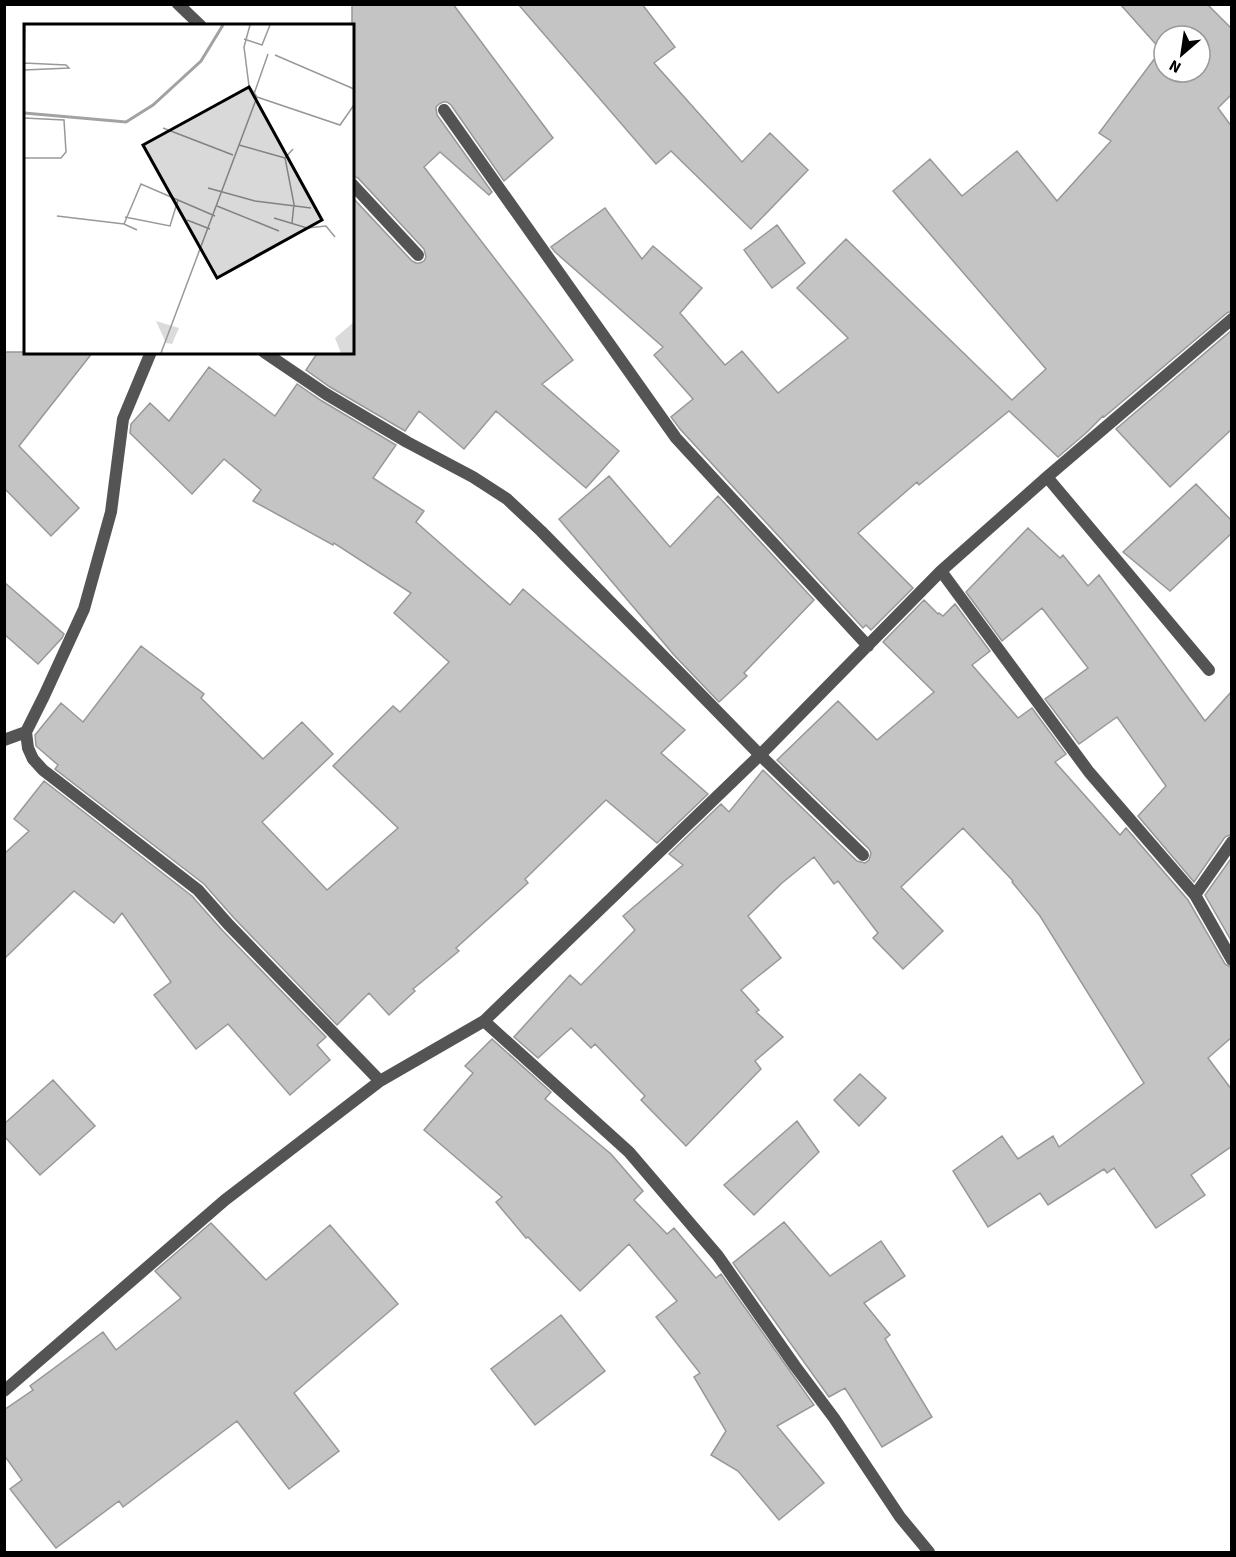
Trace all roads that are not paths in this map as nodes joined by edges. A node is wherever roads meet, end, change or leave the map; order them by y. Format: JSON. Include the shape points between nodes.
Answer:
{"nodes":[{"id":1,"x":178,"y":4,"type":"edge"},
{"id":2,"x":199,"y":24,"type":"edge"},
{"id":3,"x":444,"y":110,"type":"dead end"},
{"id":4,"x":354,"y":186,"type":"edge"},
{"id":5,"x":418,"y":255,"type":"dead end"},
{"id":6,"x":1232,"y":319,"type":"edge"},
{"id":7,"x":150,"y":354,"type":"edge"},
{"id":8,"x":267,"y":354,"type":"edge"},
{"id":9,"x":1047,"y":477,"type":"junction"},
{"id":10,"x":941,"y":571,"type":"junction"},
{"id":11,"x":868,"y":646,"type":"junction"},
{"id":12,"x":1209,"y":670,"type":"dead end"},
{"id":13,"x":26,"y":732,"type":"junction"},
{"id":14,"x":4,"y":741,"type":"edge"},
{"id":15,"x":760,"y":755,"type":"junction"},
{"id":16,"x":1232,"y":842,"type":"edge"},
{"id":17,"x":863,"y":855,"type":"dead end"},
{"id":18,"x":1195,"y":895,"type":"junction"},
{"id":19,"x":1232,"y":960,"type":"edge"},
{"id":20,"x":484,"y":1021,"type":"junction"},
{"id":21,"x":380,"y":1081,"type":"junction"},
{"id":22,"x":4,"y":1390,"type":"edge"},
{"id":23,"x":929,"y":1552,"type":"edge"}],
"edges":[{"from":1,"to":2,"type":"street"},
{"from":3,"to":11,"type":"street","via":[[676,438]]},
{"from":4,"to":5,"type":"street"},
{"from":6,"to":9,"type":"street"},
{"from":7,"to":13,"type":"street","via":[[123,419],[111,512],[84,609]]},
{"from":8,"to":15,"type":"street","via":[[336,400],[507,500]]},
{"from":9,"to":10,"type":"street"},
{"from":9,"to":12,"type":"street"},
{"from":10,"to":11,"type":"street"},
{"from":10,"to":18,"type":"street","via":[[1089,772]]},
{"from":11,"to":15,"type":"street"},
{"from":13,"to":14,"type":"street"},
{"from":13,"to":21,"type":"street","via":[[28,748],[43,770],[198,890]]},
{"from":15,"to":17,"type":"street"},
{"from":15,"to":20,"type":"street"},
{"from":16,"to":18,"type":"street"},
{"from":18,"to":19,"type":"street"},
{"from":20,"to":21,"type":"street"},
{"from":20,"to":23,"type":"street","via":[[629,1152],[718,1256],[900,1517]]},
{"from":21,"to":22,"type":"street","via":[[225,1200]]}]}
